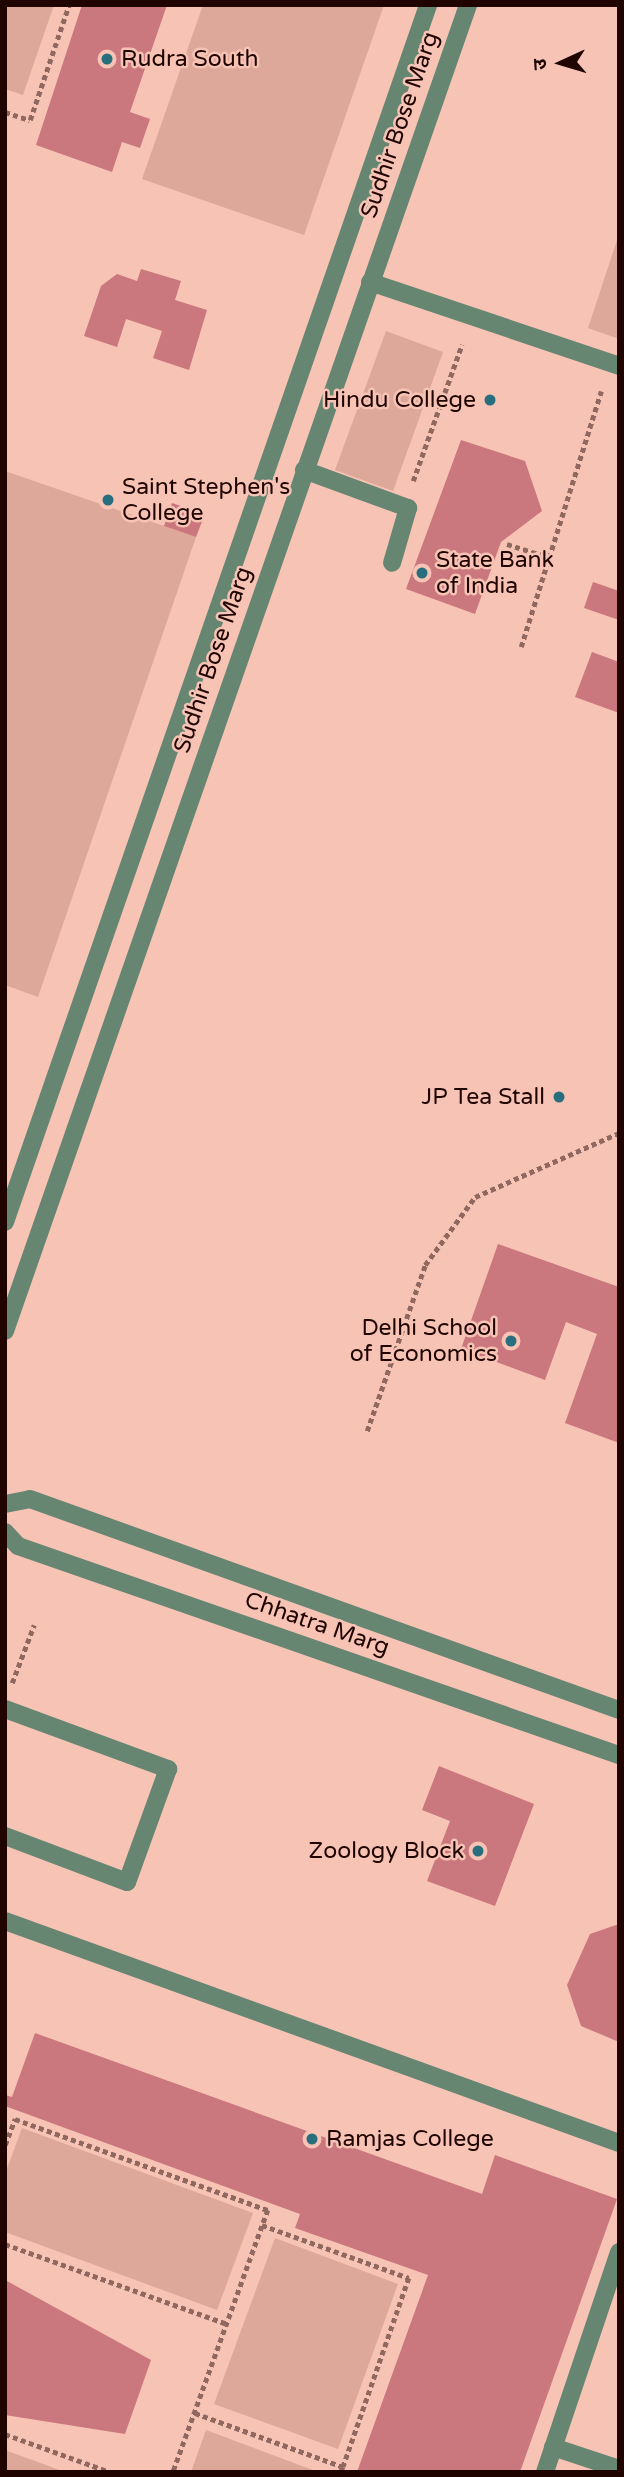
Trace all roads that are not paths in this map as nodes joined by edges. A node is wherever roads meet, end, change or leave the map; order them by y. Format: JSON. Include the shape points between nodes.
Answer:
{"nodes":[{"id":1,"x":428,"y":5,"type":"edge"},
{"id":2,"x":468,"y":5,"type":"edge"},
{"id":3,"x":370,"y":282,"type":"junction"},
{"id":4,"x":614,"y":365,"type":"edge"},
{"id":5,"x":304,"y":470,"type":"junction"},
{"id":6,"x":392,"y":563,"type":"dead end"},
{"id":7,"x":5,"y":1222,"type":"edge"},
{"id":8,"x":5,"y":1331,"type":"edge"},
{"id":9,"x":5,"y":1504,"type":"edge"},
{"id":10,"x":5,"y":1532,"type":"edge"},
{"id":11,"x":5,"y":1709,"type":"edge"},
{"id":12,"x":619,"y":1710,"type":"edge"},
{"id":13,"x":619,"y":1755,"type":"edge"},
{"id":14,"x":5,"y":1836,"type":"edge"},
{"id":15,"x":5,"y":1921,"type":"edge"},
{"id":16,"x":619,"y":2143,"type":"edge"},
{"id":17,"x":619,"y":2252,"type":"edge"},
{"id":18,"x":553,"y":2447,"type":"junction"},
{"id":19,"x":619,"y":2469,"type":"edge"},
{"id":20,"x":545,"y":2472,"type":"edge"}],
"edges":[{"from":1,"to":7,"type":"street","name":"Sudhir Bose Marg"},
{"from":2,"to":3,"type":"street","name":"Sudhir Bose Marg"},
{"from":3,"to":4,"type":"street"},
{"from":3,"to":5,"type":"street","name":"Sudhir Bose Marg"},
{"from":5,"to":6,"type":"street","via":[[408,508]]},
{"from":5,"to":8,"type":"street","name":"Sudhir Bose Marg"},
{"from":9,"to":12,"type":"street","name":"Chhatra Marg","via":[[30,1499]]},
{"from":10,"to":13,"type":"street","name":"Chhatra Marg","via":[[18,1546]]},
{"from":11,"to":14,"type":"street","via":[[168,1769],[127,1882]]},
{"from":15,"to":16,"type":"street"},
{"from":17,"to":18,"type":"street"},
{"from":18,"to":19,"type":"street"},
{"from":18,"to":20,"type":"street"}]}
